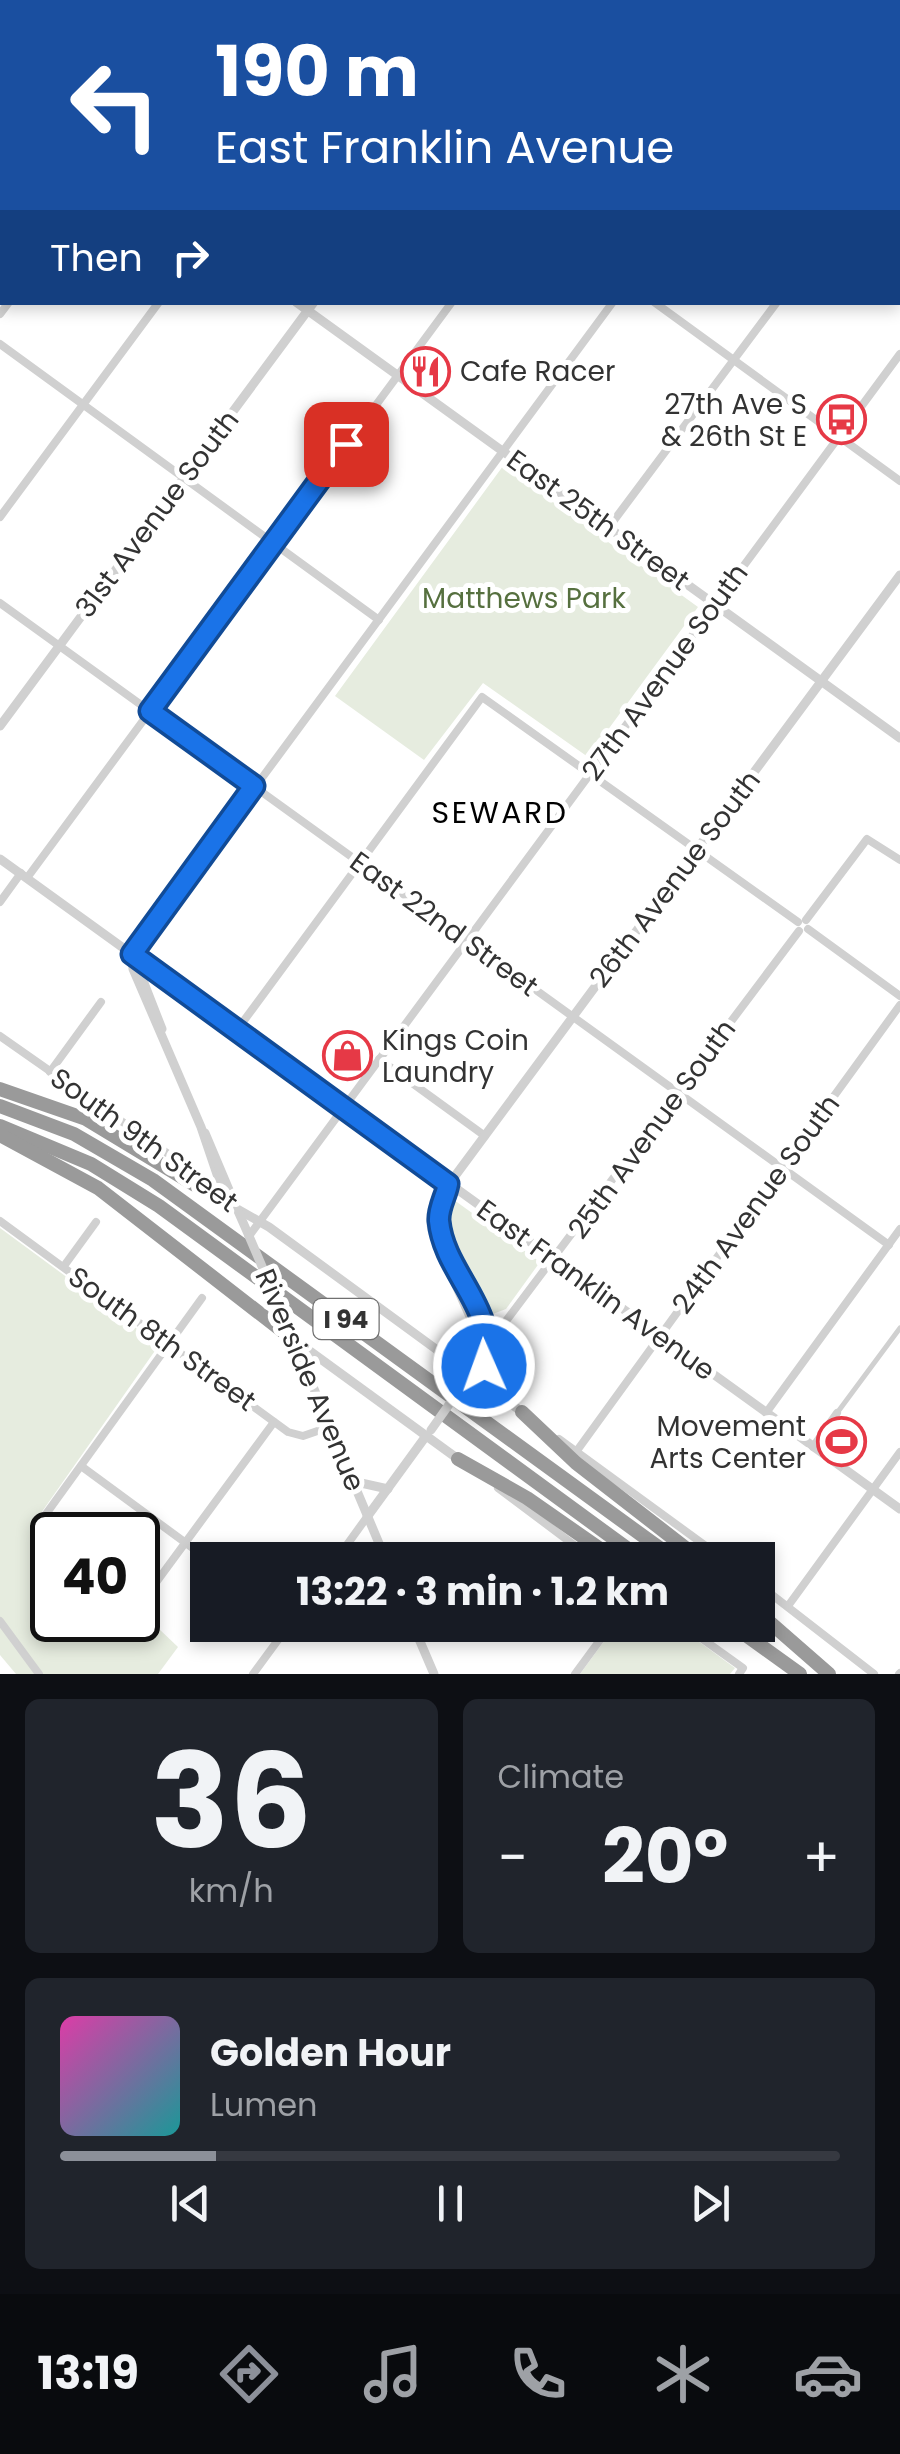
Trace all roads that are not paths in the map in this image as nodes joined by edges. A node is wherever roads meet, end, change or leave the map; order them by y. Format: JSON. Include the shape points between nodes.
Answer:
{"nodes":[{"id":1,"x":157,"y":305,"type":"edge"},
{"id":2,"x":450,"y":305,"type":"edge"},
{"id":3,"x":611,"y":305,"type":"edge"},
{"id":4,"x":658,"y":305,"type":"edge"},
{"id":5,"x":775,"y":305,"type":"edge"},
{"id":6,"x":310,"y":307,"type":"edge"},
{"id":7,"x":0,"y":344,"type":"edge"},
{"id":8,"x":900,"y":354,"type":"edge"},
{"id":9,"x":733,"y":360,"type":"junction"},
{"id":10,"x":398,"y":376,"type":"junction"},
{"id":11,"x":83,"y":404,"type":"junction"},
{"id":12,"x":839,"y":437,"type":"junction"},
{"id":13,"x":503,"y":452,"type":"junction"},
{"id":14,"x":184,"y":478,"type":"junction"},
{"id":15,"x":900,"y":481,"type":"edge"},
{"id":16,"x":0,"y":517,"type":"edge"},
{"id":17,"x":609,"y":528,"type":"junction"},
{"id":18,"x":273,"y":543,"type":"junction"},
{"id":19,"x":900,"y":575,"type":"edge"},
{"id":20,"x":0,"y":603,"type":"edge"},
{"id":21,"x":715,"y":603,"type":"junction"},
{"id":22,"x":379,"y":620,"type":"junction"},
{"id":23,"x":59,"y":646,"type":"junction"},
{"id":24,"x":822,"y":681,"type":"junction"},
{"id":25,"x":150,"y":711,"type":"junction"},
{"id":26,"x":4,"y":714,"type":"edge"},
{"id":27,"x":0,"y":726,"type":"edge"},
{"id":28,"x":900,"y":738,"type":"edge"},
{"id":29,"x":590,"y":772,"type":"junction"},
{"id":30,"x":254,"y":786,"type":"junction"},
{"id":31,"x":697,"y":849,"type":"junction"},
{"id":32,"x":0,"y":858,"type":"edge"},
{"id":33,"x":900,"y":860,"type":"edge"},
{"id":34,"x":360,"y":863,"type":"junction"},
{"id":35,"x":24,"y":876,"type":"junction"},
{"id":36,"x":0,"y":902,"type":"edge"},
{"id":37,"x":803,"y":925,"type":"junction"},
{"id":38,"x":466,"y":940,"type":"junction"},
{"id":39,"x":132,"y":954,"type":"junction"},
{"id":40,"x":900,"y":996,"type":"edge"},
{"id":41,"x":101,"y":1002,"type":"dead end"},
{"id":42,"x":900,"y":1005,"type":"edge"},
{"id":43,"x":572,"y":1017,"type":"junction"},
{"id":44,"x":237,"y":1030,"type":"junction"},
{"id":45,"x":0,"y":1036,"type":"edge"},
{"id":46,"x":380,"y":1060,"type":"junction"},
{"id":47,"x":50,"y":1072,"type":"junction"},
{"id":48,"x":0,"y":1089,"type":"edge"},
{"id":49,"x":678,"y":1094,"type":"junction"},
{"id":50,"x":0,"y":1106,"type":"edge"},
{"id":51,"x":343,"y":1107,"type":"junction"},
{"id":52,"x":0,"y":1126,"type":"edge"},
{"id":53,"x":0,"y":1135,"type":"edge"},
{"id":54,"x":484,"y":1136,"type":"junction"},
{"id":55,"x":782,"y":1168,"type":"junction"},
{"id":56,"x":448,"y":1184,"type":"junction"},
{"id":57,"x":195,"y":1185,"type":"junction"},
{"id":58,"x":235,"y":1204,"type":"junction"},
{"id":59,"x":0,"y":1221,"type":"edge"},
{"id":60,"x":96,"y":1222,"type":"dead end"},
{"id":61,"x":254,"y":1230,"type":"junction"},
{"id":62,"x":900,"y":1230,"type":"edge"},
{"id":63,"x":889,"y":1245,"type":"junction"},
{"id":64,"x":556,"y":1260,"type":"junction"},
{"id":65,"x":64,"y":1266,"type":"junction"},
{"id":66,"x":202,"y":1298,"type":"dead end"},
{"id":67,"x":503,"y":1325,"type":"dead end"},
{"id":68,"x":900,"y":1328,"type":"edge"},
{"id":69,"x":291,"y":1334,"type":"junction"},
{"id":70,"x":661,"y":1337,"type":"junction"},
{"id":71,"x":169,"y":1345,"type":"junction"},
{"id":72,"x":468,"y":1378,"type":"junction"},
{"id":73,"x":522,"y":1412,"type":"junction"},
{"id":74,"x":766,"y":1413,"type":"junction"},
{"id":75,"x":837,"y":1413,"type":"joint"},
{"id":76,"x":274,"y":1422,"type":"junction"},
{"id":77,"x":329,"y":1427,"type":"junction"},
{"id":78,"x":428,"y":1433,"type":"junction"},
{"id":79,"x":813,"y":1446,"type":"junction"},
{"id":80,"x":576,"y":1452,"type":"junction"},
{"id":81,"x":900,"y":1452,"type":"edge"},
{"id":82,"x":458,"y":1459,"type":"junction"},
{"id":83,"x":81,"y":1466,"type":"junction"},
{"id":84,"x":352,"y":1480,"type":"junction"},
{"id":85,"x":388,"y":1488,"type":"junction"},
{"id":86,"x":872,"y":1489,"type":"junction"},
{"id":87,"x":900,"y":1509,"type":"edge"},
{"id":88,"x":48,"y":1512,"type":"edge"},
{"id":89,"x":367,"y":1516,"type":"junction"},
{"id":90,"x":349,"y":1542,"type":"edge"},
{"id":91,"x":378,"y":1542,"type":"edge"},
{"id":92,"x":570,"y":1542,"type":"edge"},
{"id":93,"x":590,"y":1542,"type":"edge"},
{"id":94,"x":618,"y":1542,"type":"edge"},
{"id":95,"x":651,"y":1542,"type":"edge"},
{"id":96,"x":677,"y":1542,"type":"edge"},
{"id":97,"x":700,"y":1542,"type":"edge"},
{"id":98,"x":185,"y":1543,"type":"junction"},
{"id":99,"x":190,"y":1547,"type":"edge"},
{"id":100,"x":160,"y":1577,"type":"edge"},
{"id":101,"x":775,"y":1596,"type":"edge"},
{"id":102,"x":788,"y":1606,"type":"junction"},
{"id":103,"x":0,"y":1621,"type":"edge"},
{"id":104,"x":775,"y":1627,"type":"edge"},
{"id":105,"x":775,"y":1633,"type":"edge"},
{"id":106,"x":277,"y":1642,"type":"edge"},
{"id":107,"x":420,"y":1642,"type":"edge"},
{"id":108,"x":599,"y":1642,"type":"edge"},
{"id":109,"x":704,"y":1642,"type":"edge"},
{"id":110,"x":756,"y":1642,"type":"edge"},
{"id":111,"x":741,"y":1671,"type":"edge"},
{"id":112,"x":826,"y":1671,"type":"edge"},
{"id":113,"x":40,"y":1674,"type":"edge"},
{"id":114,"x":253,"y":1674,"type":"edge"},
{"id":115,"x":434,"y":1674,"type":"edge"},
{"id":116,"x":576,"y":1674,"type":"edge"},
{"id":117,"x":800,"y":1674,"type":"edge"},
{"id":118,"x":874,"y":1674,"type":"edge"}],
"edges":[{"from":1,"to":11,"type":"street"},
{"from":2,"to":10,"type":"street"},
{"from":3,"to":13,"type":"street"},
{"from":4,"to":9,"type":"street"},
{"from":5,"to":9,"type":"street"},
{"from":6,"to":10,"type":"street","name":"East 25th Street"},
{"from":6,"to":14,"type":"street","name":"31st Avenue South"},
{"from":7,"to":11,"type":"street"},
{"from":8,"to":12,"type":"street","name":"27th Avenue South"},
{"from":9,"to":12,"type":"street"},
{"from":9,"to":17,"type":"street"},
{"from":10,"to":13,"type":"street","name":"East 25th Street"},
{"from":10,"to":18,"type":"street"},
{"from":11,"to":14,"type":"street"},
{"from":11,"to":16,"type":"street"},
{"from":12,"to":15,"type":"street"},
{"from":12,"to":21,"type":"street","name":"27th Avenue South"},
{"from":13,"to":17,"type":"street","name":"East 25th Street"},
{"from":13,"to":22,"type":"street"},
{"from":14,"to":18,"type":"street"},
{"from":14,"to":23,"type":"street","name":"31st Avenue South"},
{"from":17,"to":21,"type":"street","name":"East 25th Street"},
{"from":18,"to":22,"type":"street"},
{"from":18,"to":25,"type":"street"},
{"from":19,"to":24,"type":"street","name":"26th Avenue South"},
{"from":20,"to":23,"type":"street","name":"East 22nd Street"},
{"from":21,"to":24,"type":"street","name":"East 25th Street"},
{"from":21,"to":29,"type":"street","name":"27th Avenue South"},
{"from":22,"to":30,"type":"street"},
{"from":23,"to":25,"type":"street","name":"East 22nd Street"},
{"from":23,"to":26,"type":"street","name":"31st Avenue South"},
{"from":24,"to":28,"type":"street","name":"East 25th Street"},
{"from":24,"to":31,"type":"street","name":"26th Avenue South"},
{"from":25,"to":30,"type":"street","name":"East 22nd Street"},
{"from":25,"to":35,"type":"street"},
{"from":26,"to":27,"type":"street","name":"31st Avenue South"},
{"from":29,"to":31,"type":"street"},
{"from":29,"to":34,"type":"street","via":[[482,697]]},
{"from":29,"to":38,"type":"street","name":"27th Avenue South"},
{"from":30,"to":34,"type":"street","name":"East 22nd Street"},
{"from":30,"to":39,"type":"street"},
{"from":31,"to":37,"type":"street"},
{"from":31,"to":43,"type":"street","name":"26th Avenue South"},
{"from":32,"to":35,"type":"street","name":"East Franklin Avenue"},
{"from":33,"to":37,"type":"street","name":"25th Avenue South","via":[[867,838]]},
{"from":34,"to":38,"type":"street","name":"East 22nd Street"},
{"from":34,"to":44,"type":"street"},
{"from":35,"to":36,"type":"street"},
{"from":35,"to":39,"type":"street","name":"East Franklin Avenue"},
{"from":37,"to":40,"type":"street"},
{"from":37,"to":49,"type":"street","name":"25th Avenue South"},
{"from":38,"to":43,"type":"street","name":"East 22nd Street"},
{"from":38,"to":46,"type":"street","name":"27th Avenue South"},
{"from":39,"to":44,"type":"street","name":"East Franklin Avenue"},
{"from":39,"to":58,"type":"street","name":"Riverside Avenue","via":[[221,1186]]},
{"from":41,"to":47,"type":"street"},
{"from":42,"to":55,"type":"street","name":"24th Avenue South"},
{"from":43,"to":49,"type":"street","name":"East 22nd Street"},
{"from":43,"to":54,"type":"street","name":"26th Avenue South"},
{"from":44,"to":51,"type":"street","name":"East Franklin Avenue"},
{"from":45,"to":47,"type":"street","name":"South 9th Street"},
{"from":46,"to":51,"type":"street","name":"27th Avenue South"},
{"from":46,"to":54,"type":"street"},
{"from":47,"to":57,"type":"street","name":"South 9th Street","via":[[184,1165]]},
{"from":48,"to":57,"type":"highway","via":[[86,1118]]},
{"from":49,"to":55,"type":"street","name":"East 22nd Street"},
{"from":49,"to":64,"type":"street","name":"25th Avenue South"},
{"from":50,"to":95,"type":"highway","number":"I 94","via":[[74,1134],[152,1180]]},
{"from":51,"to":56,"type":"street","name":"East Franklin Avenue"},
{"from":51,"to":61,"type":"street","name":"27th Avenue South"},
{"from":52,"to":94,"type":"highway","number":"I 94","via":[[91,1164],[159,1206]]},
{"from":53,"to":69,"type":"highway","via":[[98,1188]]},
{"from":54,"to":56,"type":"street","name":"26th Avenue South"},
{"from":55,"to":63,"type":"street","name":"East 22nd Street"},
{"from":55,"to":70,"type":"street","name":"24th Avenue South"},
{"from":56,"to":64,"type":"street","name":"East Franklin Avenue"},
{"from":56,"to":72,"type":"street","via":[[440,1225],[488,1339],[484,1366]]},
{"from":57,"to":58,"type":"street","name":"South 9th Street"},
{"from":58,"to":61,"type":"street","name":"South 9th Street"},
{"from":58,"to":61,"type":"street","name":"Riverside Avenue"},
{"from":59,"to":65,"type":"street","name":"South 8th Street"},
{"from":60,"to":65,"type":"street"},
{"from":61,"to":69,"type":"street","name":"Riverside Avenue","bridge":true},
{"from":61,"to":72,"type":"street","name":"South 9th Street"},
{"from":62,"to":63,"type":"street"},
{"from":63,"to":74,"type":"street"},
{"from":64,"to":67,"type":"street","name":"25th Avenue South"},
{"from":64,"to":70,"type":"street","name":"East Franklin Avenue"},
{"from":65,"to":71,"type":"street","name":"South 8th Street"},
{"from":66,"to":71,"type":"street"},
{"from":68,"to":75,"type":"street"},
{"from":69,"to":77,"type":"street","name":"Riverside Avenue"},
{"from":69,"to":78,"type":"street"},
{"from":70,"to":74,"type":"street","name":"East Franklin Avenue"},
{"from":70,"to":80,"type":"street","name":"24th Avenue South"},
{"from":71,"to":76,"type":"street","name":"South 8th Street"},
{"from":71,"to":83,"type":"street"},
{"from":72,"to":73,"type":"street","name":"South 9th Street"},
{"from":72,"to":78,"type":"street","bridge":true},
{"from":73,"to":80,"type":"street","name":"South 9th Street"},
{"from":73,"to":96,"type":"highway"},
{"from":74,"to":79,"type":"street","name":"East Franklin Avenue"},
{"from":75,"to":79,"type":"street"},
{"from":76,"to":77,"type":"street","name":"South 8th Street","via":[[303,1436]]},
{"from":76,"to":98,"type":"street"},
{"from":77,"to":84,"type":"street","name":"Riverside Avenue"},
{"from":78,"to":82,"type":"street"},
{"from":78,"to":85,"type":"street"},
{"from":79,"to":86,"type":"street","name":"East Franklin Avenue"},
{"from":80,"to":97,"type":"street","name":"South 9th Street"},
{"from":81,"to":86,"type":"street"},
{"from":82,"to":92,"type":"street"},
{"from":82,"to":93,"type":"highway"},
{"from":83,"to":88,"type":"street"},
{"from":83,"to":98,"type":"street"},
{"from":84,"to":85,"type":"street"},
{"from":84,"to":89,"type":"street","name":"Riverside Avenue"},
{"from":85,"to":89,"type":"street"},
{"from":86,"to":87,"type":"street","name":"East Franklin Avenue"},
{"from":86,"to":102,"type":"street"},
{"from":89,"to":90,"type":"street"},
{"from":89,"to":91,"type":"street","name":"Riverside Avenue"},
{"from":98,"to":99,"type":"street"},
{"from":98,"to":100,"type":"street"},
{"from":101,"to":102,"type":"street"},
{"from":102,"to":118,"type":"street"},
{"from":103,"to":113,"type":"street"},
{"from":104,"to":112,"type":"highway"},
{"from":105,"to":112,"type":"highway"},
{"from":106,"to":114,"type":"street"},
{"from":107,"to":115,"type":"street"},
{"from":108,"to":116,"type":"street"},
{"from":109,"to":111,"type":"street"},
{"from":110,"to":117,"type":"highway"}]}
